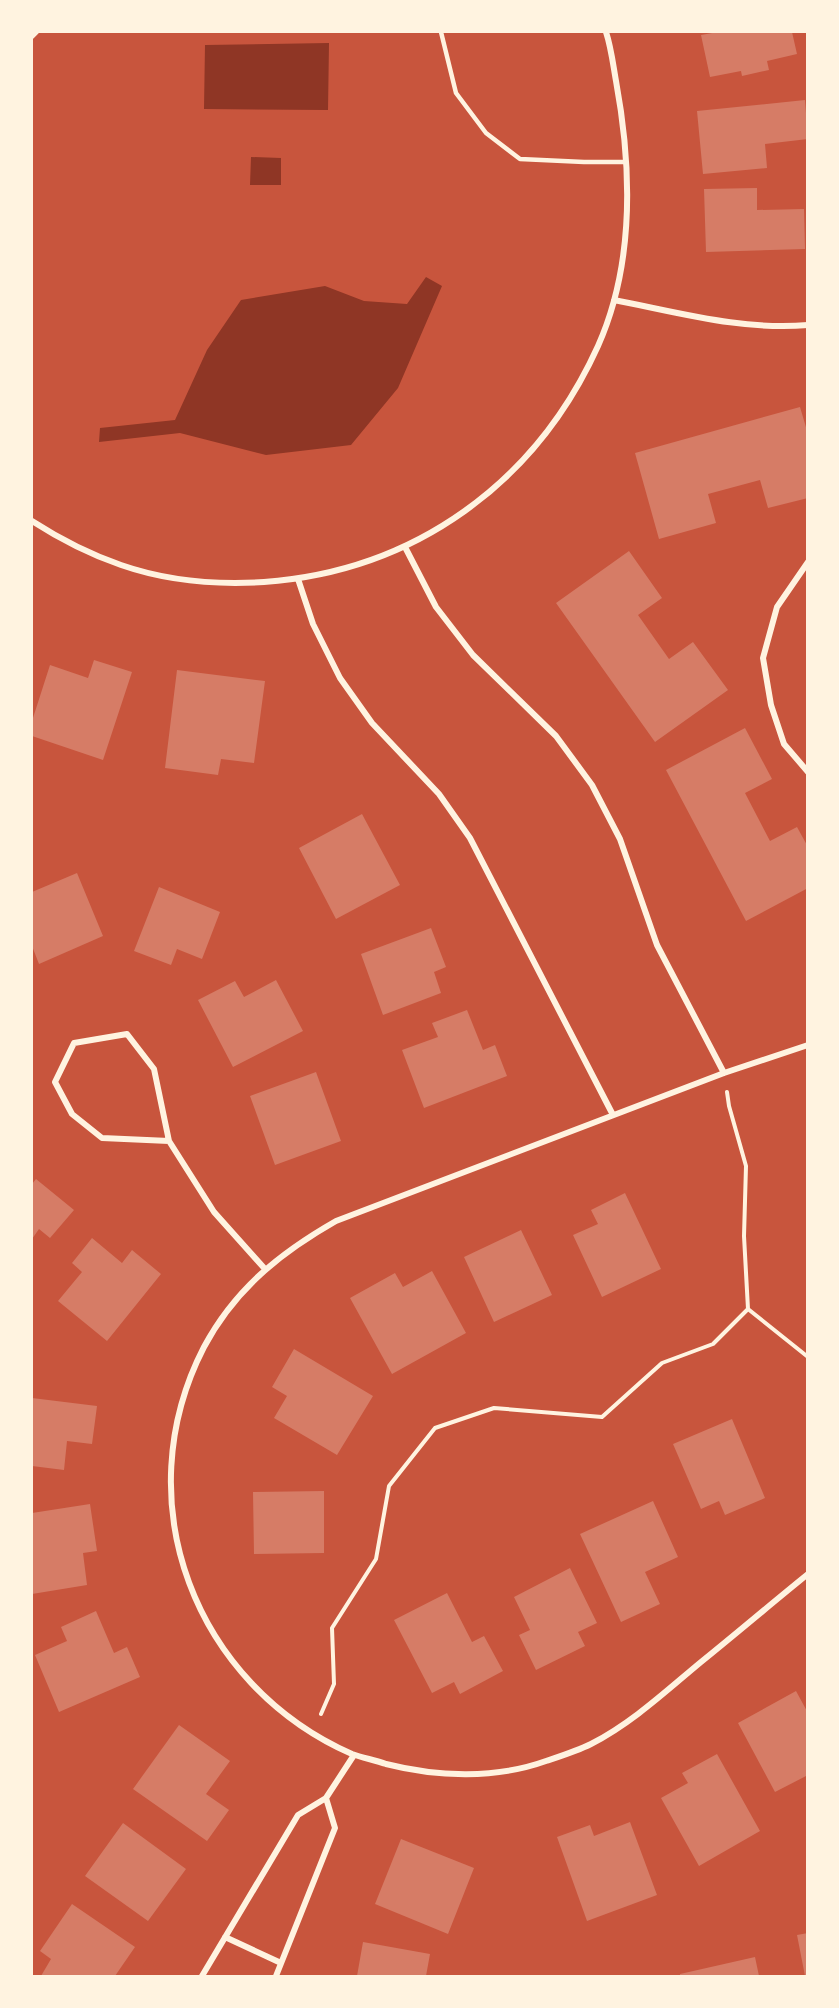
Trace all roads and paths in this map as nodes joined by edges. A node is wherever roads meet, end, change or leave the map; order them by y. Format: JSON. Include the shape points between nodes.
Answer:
{"nodes":[{"id":1,"x":37,"y":32,"type":"edge"},
{"id":2,"x":441,"y":32,"type":"edge"},
{"id":3,"x":606,"y":32,"type":"edge"},
{"id":4,"x":32,"y":37,"type":"edge"},
{"id":5,"x":626,"y":162,"type":"junction"},
{"id":6,"x":614,"y":300,"type":"junction"},
{"id":7,"x":807,"y":325,"type":"edge"},
{"id":8,"x":32,"y":521,"type":"edge"},
{"id":9,"x":405,"y":547,"type":"junction"},
{"id":10,"x":807,"y":562,"type":"edge"},
{"id":11,"x":298,"y":579,"type":"junction"},
{"id":12,"x":807,"y":772,"type":"edge"},
{"id":13,"x":807,"y":1045,"type":"edge"},
{"id":14,"x":724,"y":1073,"type":"junction"},
{"id":15,"x":613,"y":1116,"type":"junction"},
{"id":16,"x":170,"y":1141,"type":"junction"},
{"id":17,"x":265,"y":1269,"type":"junction"},
{"id":18,"x":748,"y":1309,"type":"junction"},
{"id":19,"x":807,"y":1357,"type":"edge"},
{"id":20,"x":807,"y":1574,"type":"edge"},
{"id":21,"x":312,"y":1733,"type":"junction"},
{"id":22,"x":354,"y":1755,"type":"junction"},
{"id":23,"x":326,"y":1798,"type":"junction"},
{"id":24,"x":225,"y":1937,"type":"junction"},
{"id":25,"x":281,"y":1963,"type":"junction"},
{"id":26,"x":202,"y":1977,"type":"edge"},
{"id":27,"x":276,"y":1977,"type":"edge"}],
"edges":[{"from":1,"to":4,"type":"path"},
{"from":2,"to":5,"type":"lane","via":[[456,93],[486,133],[520,159]]},
{"from":3,"to":5,"type":"street","via":[[623,119]]},
{"from":5,"to":6,"type":"street","via":[[626,242]]},
{"from":6,"to":7,"type":"street","via":[[740,323]]},
{"from":6,"to":9,"type":"street","via":[[599,345],[571,399],[539,443],[501,482],[453,520]]},
{"from":8,"to":11,"type":"street","via":[[65,542],[122,566],[175,579],[229,584]]},
{"from":9,"to":11,"type":"street","via":[[348,568]]},
{"from":9,"to":14,"type":"street","via":[[436,607],[473,655],[556,736],[592,784],[620,839],[657,945]]},
{"from":10,"to":12,"type":"street","via":[[777,607],[763,658],[771,705],[784,744]]},
{"from":11,"to":15,"type":"street","via":[[313,624],[340,678],[372,723],[439,794],[470,838]]},
{"from":13,"to":14,"type":"street"},
{"from":14,"to":15,"type":"street"},
{"from":14,"to":18,"type":"path","via":[[746,1166]]},
{"from":15,"to":17,"type":"street","via":[[336,1221]]},
{"from":16,"to":16,"type":"street","via":[[154,1069],[126,1035],[74,1043],[54,1083],[72,1114],[102,1138]]},
{"from":16,"to":17,"type":"street","via":[[214,1212]]},
{"from":17,"to":21,"type":"street","via":[[229,1309],[204,1347],[186,1389],[174,1439],[171,1489],[176,1539],[188,1584],[210,1629],[239,1671],[275,1707]]},
{"from":18,"to":19,"type":"path"},
{"from":18,"to":21,"type":"path","via":[[713,1344],[662,1363],[602,1417],[494,1408],[435,1428],[389,1486],[376,1559],[332,1628],[334,1684]]},
{"from":20,"to":22,"type":"street","via":[[629,1721],[590,1745],[543,1763],[464,1774],[407,1769]]},
{"from":21,"to":22,"type":"street"},
{"from":22,"to":23,"type":"street"},
{"from":23,"to":24,"type":"street","via":[[298,1815]]},
{"from":23,"to":25,"type":"street","via":[[335,1828]]},
{"from":24,"to":25,"type":"street"},
{"from":24,"to":26,"type":"street"},
{"from":25,"to":27,"type":"street"}]}
